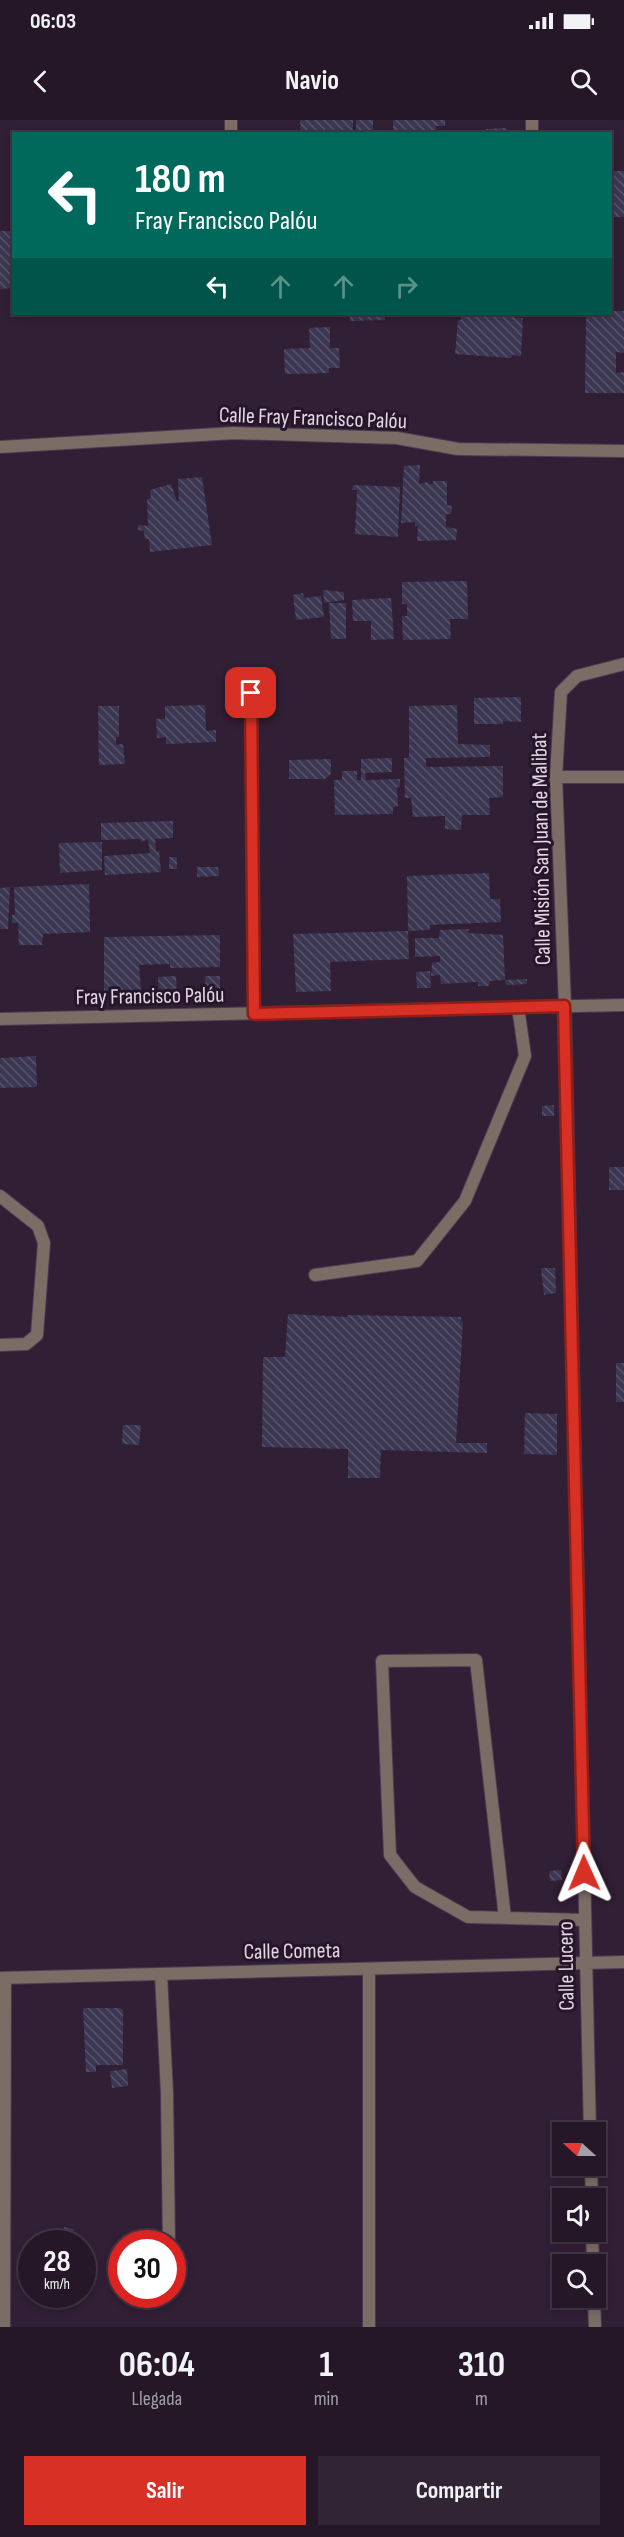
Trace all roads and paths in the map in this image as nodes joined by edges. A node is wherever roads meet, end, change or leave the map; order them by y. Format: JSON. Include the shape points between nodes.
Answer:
{"nodes":[{"id":1,"x":0,"y":447,"type":"edge"},
{"id":2,"x":624,"y":451,"type":"edge"},
{"id":3,"x":624,"y":664,"type":"edge"},
{"id":4,"x":251,"y":693,"type":"dead end"},
{"id":5,"x":556,"y":777,"type":"junction"},
{"id":6,"x":624,"y":777,"type":"edge"},
{"id":7,"x":624,"y":1005,"type":"edge"},
{"id":8,"x":564,"y":1006,"type":"junction"},
{"id":9,"x":518,"y":1007,"type":"junction"},
{"id":10,"x":254,"y":1014,"type":"junction"},
{"id":11,"x":0,"y":1019,"type":"edge"},
{"id":12,"x":0,"y":1196,"type":"edge"},
{"id":13,"x":315,"y":1275,"type":"dead end"},
{"id":14,"x":0,"y":1345,"type":"edge"},
{"id":15,"x":505,"y":1918,"type":"junction"},
{"id":16,"x":585,"y":1920,"type":"junction"},
{"id":17,"x":586,"y":1962,"type":"junction"},
{"id":18,"x":624,"y":1962,"type":"edge"},
{"id":19,"x":369,"y":1969,"type":"junction"},
{"id":20,"x":161,"y":1974,"type":"junction"},
{"id":21,"x":2,"y":1978,"type":"edge"},
{"id":22,"x":590,"y":2122,"type":"edge"},
{"id":23,"x":169,"y":2230,"type":"edge"},
{"id":24,"x":594,"y":2308,"type":"edge"},
{"id":25,"x":4,"y":2327,"type":"edge"},
{"id":26,"x":369,"y":2327,"type":"edge"},
{"id":27,"x":595,"y":2327,"type":"edge"}],
"edges":[{"from":1,"to":2,"type":"street","name":"Calle Fray Francisco Palóu","via":[[234,433],[397,438],[458,449]]},
{"from":3,"to":5,"type":"street","name":"Calle Misión San Juan de Malibat","via":[[577,676],[561,692]]},
{"from":4,"to":10,"type":"street"},
{"from":5,"to":6,"type":"street"},
{"from":5,"to":8,"type":"street","name":"Calle Misión San Juan de Malibat"},
{"from":7,"to":8,"type":"street","name":"Fray Francisco Palóu"},
{"from":8,"to":9,"type":"street","name":"Fray Francisco Palóu"},
{"from":8,"to":16,"type":"street","name":"Calle Lucero"},
{"from":9,"to":10,"type":"street","name":"Fray Francisco Palóu"},
{"from":9,"to":13,"type":"street","via":[[525,1056],[465,1202],[417,1261]]},
{"from":10,"to":11,"type":"street","name":"Fray Francisco Palóu"},
{"from":12,"to":14,"type":"street","via":[[38,1226],[44,1243],[37,1335],[26,1344]]},
{"from":15,"to":15,"type":"street","via":[[468,1917],[415,1887],[390,1855],[382,1661],[476,1659]]},
{"from":15,"to":16,"type":"street"},
{"from":16,"to":17,"type":"street","name":"Calle Lucero"},
{"from":17,"to":18,"type":"street","name":"Calle Cometa"},
{"from":17,"to":19,"type":"street","name":"Calle Cometa"},
{"from":17,"to":22,"type":"street","name":"Calle Lucero"},
{"from":19,"to":20,"type":"street","name":"Calle Cometa"},
{"from":19,"to":26,"type":"street"},
{"from":20,"to":21,"type":"street","name":"Calle Cometa"},
{"from":20,"to":23,"type":"street"},
{"from":21,"to":25,"type":"street"},
{"from":24,"to":27,"type":"street"}]}
